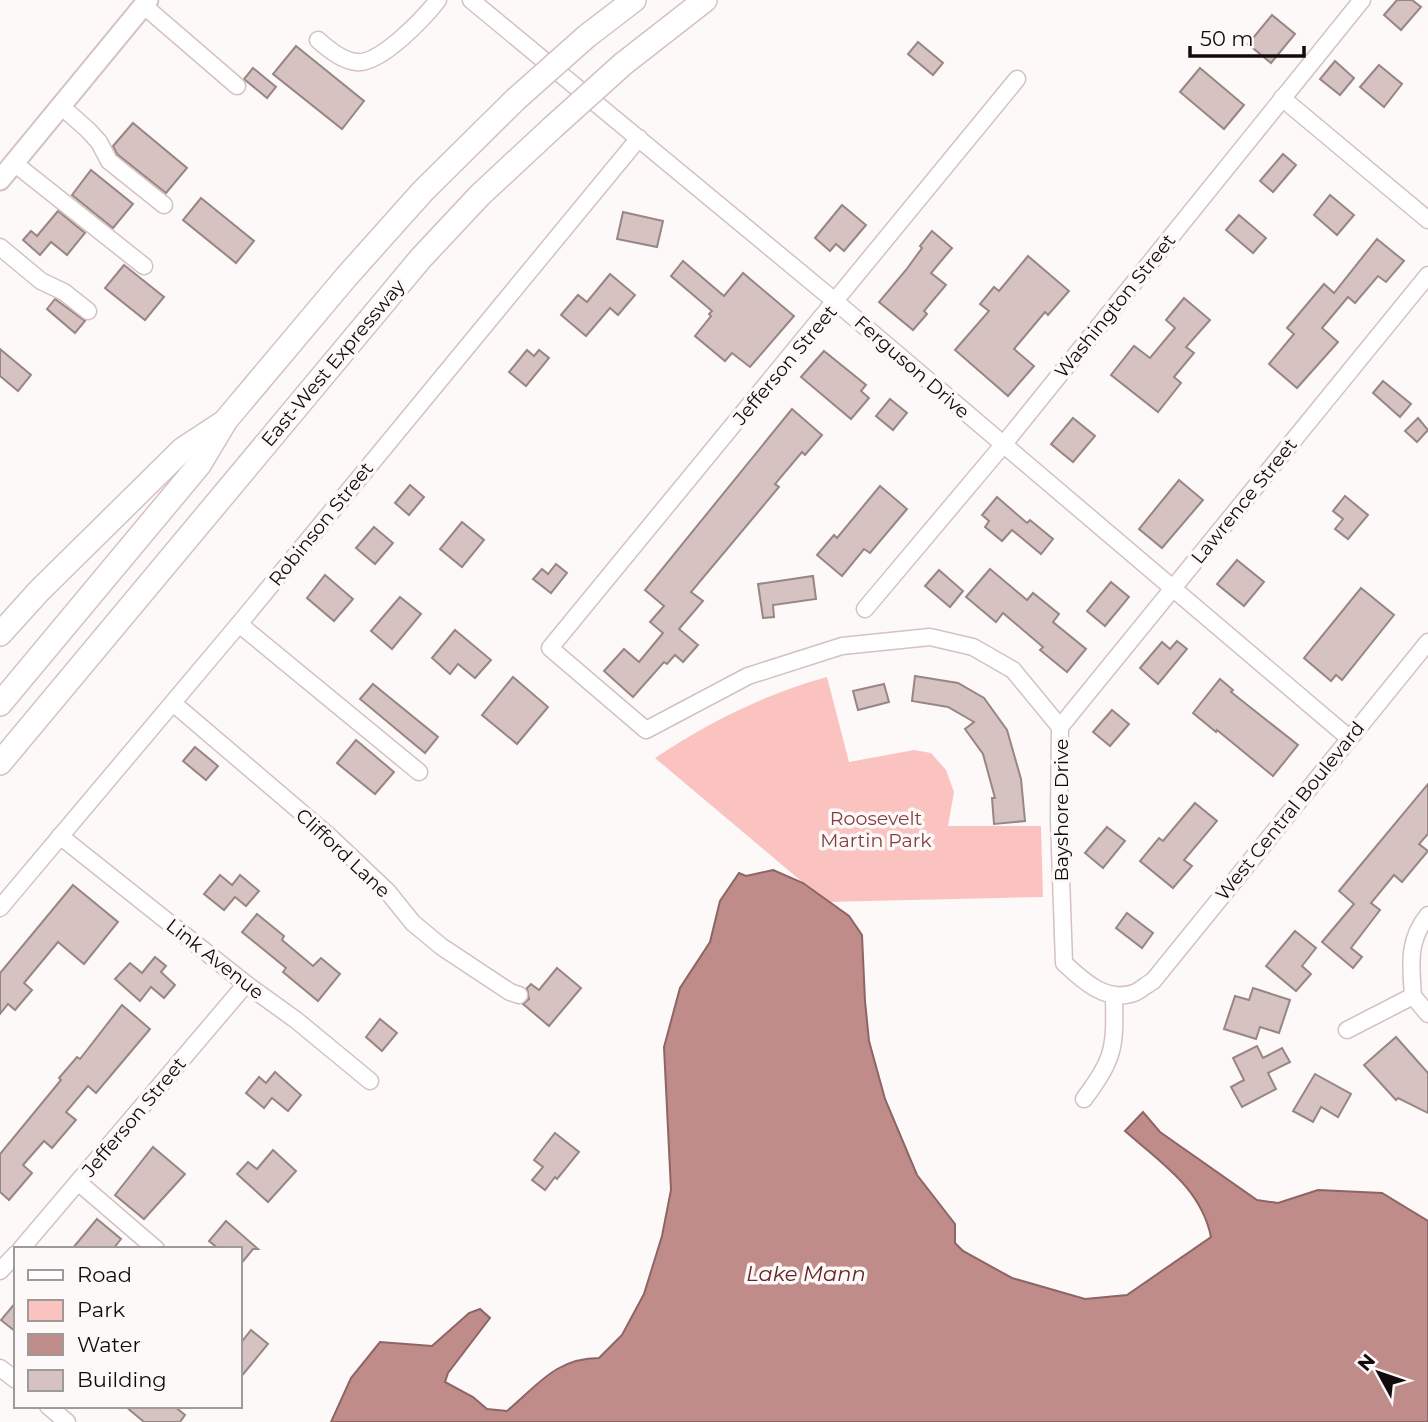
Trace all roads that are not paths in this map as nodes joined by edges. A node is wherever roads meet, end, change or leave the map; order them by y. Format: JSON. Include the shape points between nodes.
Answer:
{"nodes":[{"id":1,"x":438,"y":0,"type":"edge"},
{"id":2,"x":634,"y":0,"type":"edge"},
{"id":3,"x":705,"y":0,"type":"edge"},
{"id":4,"x":1362,"y":0,"type":"edge"},
{"id":5,"x":477,"y":2,"type":"edge"},
{"id":6,"x":146,"y":3,"type":"edge"},
{"id":7,"x":318,"y":40,"type":"dead end"},
{"id":8,"x":1017,"y":79,"type":"dead end"},
{"id":9,"x":237,"y":86,"type":"dead end"},
{"id":10,"x":1282,"y":98,"type":"junction"},
{"id":11,"x":61,"y":106,"type":"junction"},
{"id":12,"x":639,"y":138,"type":"junction"},
{"id":13,"x":14,"y":163,"type":"junction"},
{"id":14,"x":0,"y":180,"type":"edge"},
{"id":15,"x":163,"y":205,"type":"dead end"},
{"id":16,"x":1428,"y":220,"type":"edge"},
{"id":17,"x":0,"y":247,"type":"edge"},
{"id":18,"x":144,"y":266,"type":"dead end"},
{"id":19,"x":1428,"y":275,"type":"edge"},
{"id":20,"x":836,"y":302,"type":"junction"},
{"id":21,"x":88,"y":311,"type":"dead end"},
{"id":22,"x":226,"y":420,"type":"junction"},
{"id":23,"x":1003,"y":445,"type":"junction"},
{"id":24,"x":1173,"y":587,"type":"junction"},
{"id":25,"x":865,"y":609,"type":"dead end"},
{"id":26,"x":239,"y":624,"type":"junction"},
{"id":27,"x":0,"y":634,"type":"edge"},
{"id":28,"x":1428,"y":642,"type":"edge"},
{"id":29,"x":173,"y":703,"type":"junction"},
{"id":30,"x":0,"y":704,"type":"edge"},
{"id":31,"x":1060,"y":727,"type":"junction"},
{"id":32,"x":646,"y":730,"type":"joint"},
{"id":33,"x":1349,"y":738,"type":"junction"},
{"id":34,"x":2,"y":761,"type":"edge"},
{"id":35,"x":419,"y":772,"type":"dead end"},
{"id":36,"x":60,"y":836,"type":"junction"},
{"id":37,"x":0,"y":908,"type":"edge"},
{"id":38,"x":1428,"y":915,"type":"edge"},
{"id":39,"x":246,"y":984,"type":"junction"},
{"id":40,"x":519,"y":995,"type":"dead end"},
{"id":41,"x":1114,"y":996,"type":"junction"},
{"id":42,"x":1413,"y":996,"type":"junction"},
{"id":43,"x":1428,"y":1014,"type":"edge"},
{"id":44,"x":1347,"y":1031,"type":"dead end"},
{"id":45,"x":370,"y":1081,"type":"dead end"},
{"id":46,"x":1084,"y":1100,"type":"dead end"},
{"id":47,"x":78,"y":1182,"type":"junction"},
{"id":48,"x":23,"y":1247,"type":"edge"},
{"id":49,"x":154,"y":1247,"type":"edge"},
{"id":50,"x":14,"y":1256,"type":"edge"},
{"id":51,"x":0,"y":1271,"type":"edge"},
{"id":52,"x":50,"y":1408,"type":"edge"},
{"id":53,"x":67,"y":1422,"type":"edge"}],
"edges":[{"from":1,"to":7,"type":"street","via":[[402,38],[368,62],[354,62]]},
{"from":2,"to":22,"type":"highway","bridge":true,"via":[[516,99],[415,201]]},
{"from":3,"to":34,"type":"highway","name":"East-West Expressway","bridge":true,"via":[[623,64],[552,128],[421,258]]},
{"from":4,"to":10,"type":"street","name":"Washington Street"},
{"from":5,"to":12,"type":"street","name":"Ferguson Drive"},
{"from":6,"to":9,"type":"street"},
{"from":6,"to":11,"type":"main road"},
{"from":8,"to":20,"type":"street","name":"Jefferson Street"},
{"from":10,"to":16,"type":"street"},
{"from":10,"to":23,"type":"street","name":"Washington Street"},
{"from":11,"to":13,"type":"main road"},
{"from":11,"to":15,"type":"street","via":[[99,142],[109,161]]},
{"from":12,"to":20,"type":"street","name":"Ferguson Drive"},
{"from":12,"to":26,"type":"street","name":"Robinson Street"},
{"from":13,"to":14,"type":"main road"},
{"from":13,"to":18,"type":"street"},
{"from":17,"to":21,"type":"street"},
{"from":19,"to":24,"type":"street","name":"Lawrence Street"},
{"from":20,"to":23,"type":"street","name":"Ferguson Drive"},
{"from":20,"to":32,"type":"street","name":"Jefferson Street","via":[[550,648]]},
{"from":22,"to":27,"type":"highway","via":[[183,449]]},
{"from":22,"to":30,"type":"highway","via":[[199,465]]},
{"from":23,"to":24,"type":"street","name":"Ferguson Drive"},
{"from":23,"to":25,"type":"street","name":"Washington Street"},
{"from":24,"to":31,"type":"street","name":"Lawrence Street"},
{"from":24,"to":33,"type":"street","name":"Ferguson Drive"},
{"from":26,"to":29,"type":"street","name":"Robinson Street"},
{"from":26,"to":35,"type":"street"},
{"from":28,"to":33,"type":"street","name":"West Central Boulevard"},
{"from":29,"to":36,"type":"street","name":"Robinson Street"},
{"from":29,"to":40,"type":"street","name":"Clifford Lane","via":[[329,836],[388,892],[412,923]]},
{"from":31,"to":32,"type":"street","name":"Bayshore Drive","via":[[1013,670],[973,647],[930,637],[842,646],[748,676]]},
{"from":31,"to":41,"type":"street","name":"Bayshore Drive","via":[[1065,963],[1087,985]]},
{"from":33,"to":41,"type":"street","name":"West Central Boulevard","via":[[1153,981],[1134,993]]},
{"from":36,"to":37,"type":"street","name":"Robinson Street"},
{"from":36,"to":39,"type":"street","name":"Link Avenue"},
{"from":38,"to":42,"type":"street","via":[[1410,956]]},
{"from":39,"to":45,"type":"street","name":"Link Avenue"},
{"from":39,"to":47,"type":"street","name":"Jefferson Street"},
{"from":41,"to":46,"type":"street","via":[[1113,1050]]},
{"from":42,"to":43,"type":"street"},
{"from":42,"to":44,"type":"street"},
{"from":47,"to":48,"type":"street","name":"Jefferson Street"},
{"from":47,"to":49,"type":"street"},
{"from":50,"to":51,"type":"street"},
{"from":52,"to":53,"type":"street"}]}
